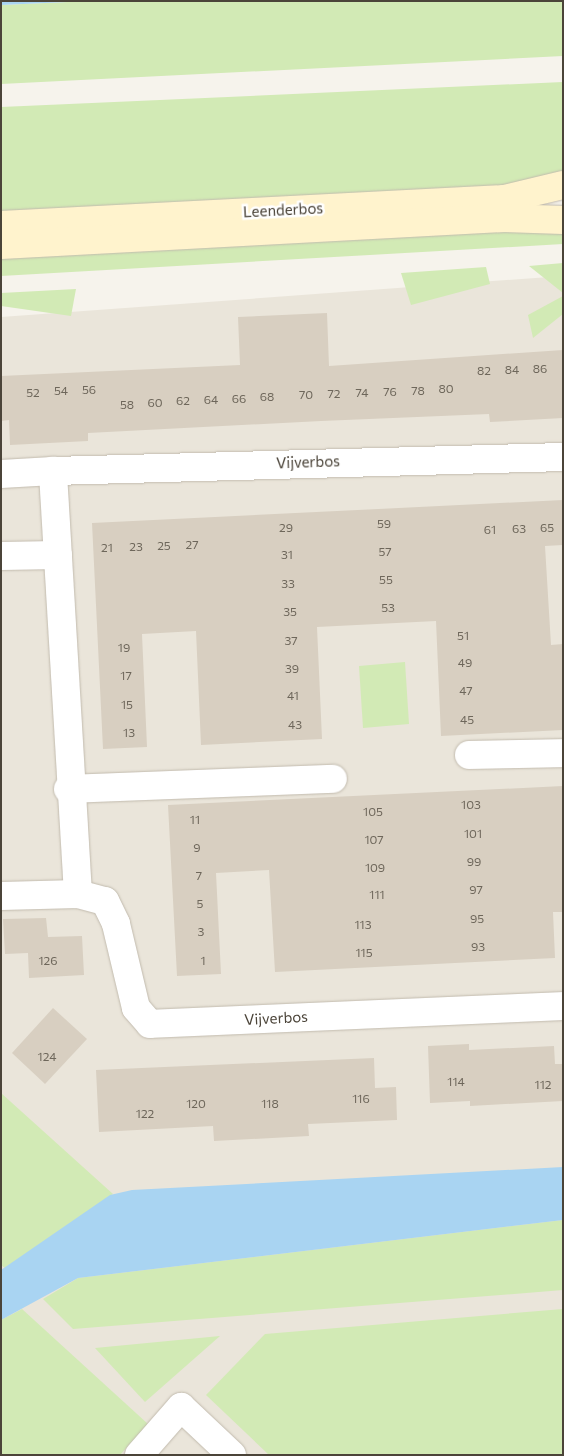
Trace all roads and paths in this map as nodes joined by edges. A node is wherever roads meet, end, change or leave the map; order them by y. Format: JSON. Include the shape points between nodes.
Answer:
{"nodes":[{"id":1,"x":563,"y":185,"type":"edge"},
{"id":2,"x":563,"y":220,"type":"edge"},
{"id":3,"x":1,"y":225,"type":"edge"},
{"id":4,"x":1,"y":245,"type":"edge"},
{"id":5,"x":563,"y":457,"type":"edge"},
{"id":6,"x":53,"y":471,"type":"junction"},
{"id":7,"x":1,"y":474,"type":"edge"},
{"id":8,"x":58,"y":555,"type":"junction"},
{"id":9,"x":1,"y":556,"type":"edge"},
{"id":10,"x":563,"y":753,"type":"edge"},
{"id":11,"x":469,"y":755,"type":"dead end"},
{"id":12,"x":333,"y":779,"type":"dead end"},
{"id":13,"x":68,"y":789,"type":"junction"},
{"id":14,"x":78,"y":894,"type":"junction"},
{"id":15,"x":1,"y":896,"type":"edge"},
{"id":16,"x":563,"y":1006,"type":"edge"},
{"id":17,"x":139,"y":1455,"type":"edge"},
{"id":18,"x":232,"y":1455,"type":"edge"}],
"edges":[{"from":1,"to":3,"type":"main road","name":"Leenderbos","via":[[504,198]]},
{"from":2,"to":4,"type":"main road","name":"Leenderbos","via":[[504,218]]},
{"from":5,"to":6,"type":"street","name":"Vijverbos"},
{"from":6,"to":7,"type":"street","name":"Vijverbos"},
{"from":6,"to":8,"type":"street"},
{"from":8,"to":9,"type":"street"},
{"from":8,"to":13,"type":"street"},
{"from":10,"to":11,"type":"street"},
{"from":12,"to":13,"type":"street"},
{"from":13,"to":14,"type":"street"},
{"from":14,"to":15,"type":"street","name":"Vijverbos"},
{"from":14,"to":16,"type":"street","name":"Vijverbos","via":[[105,901],[116,924],[136,1008],[150,1024]]},
{"from":17,"to":18,"type":"street","via":[[181,1407]]}]}
